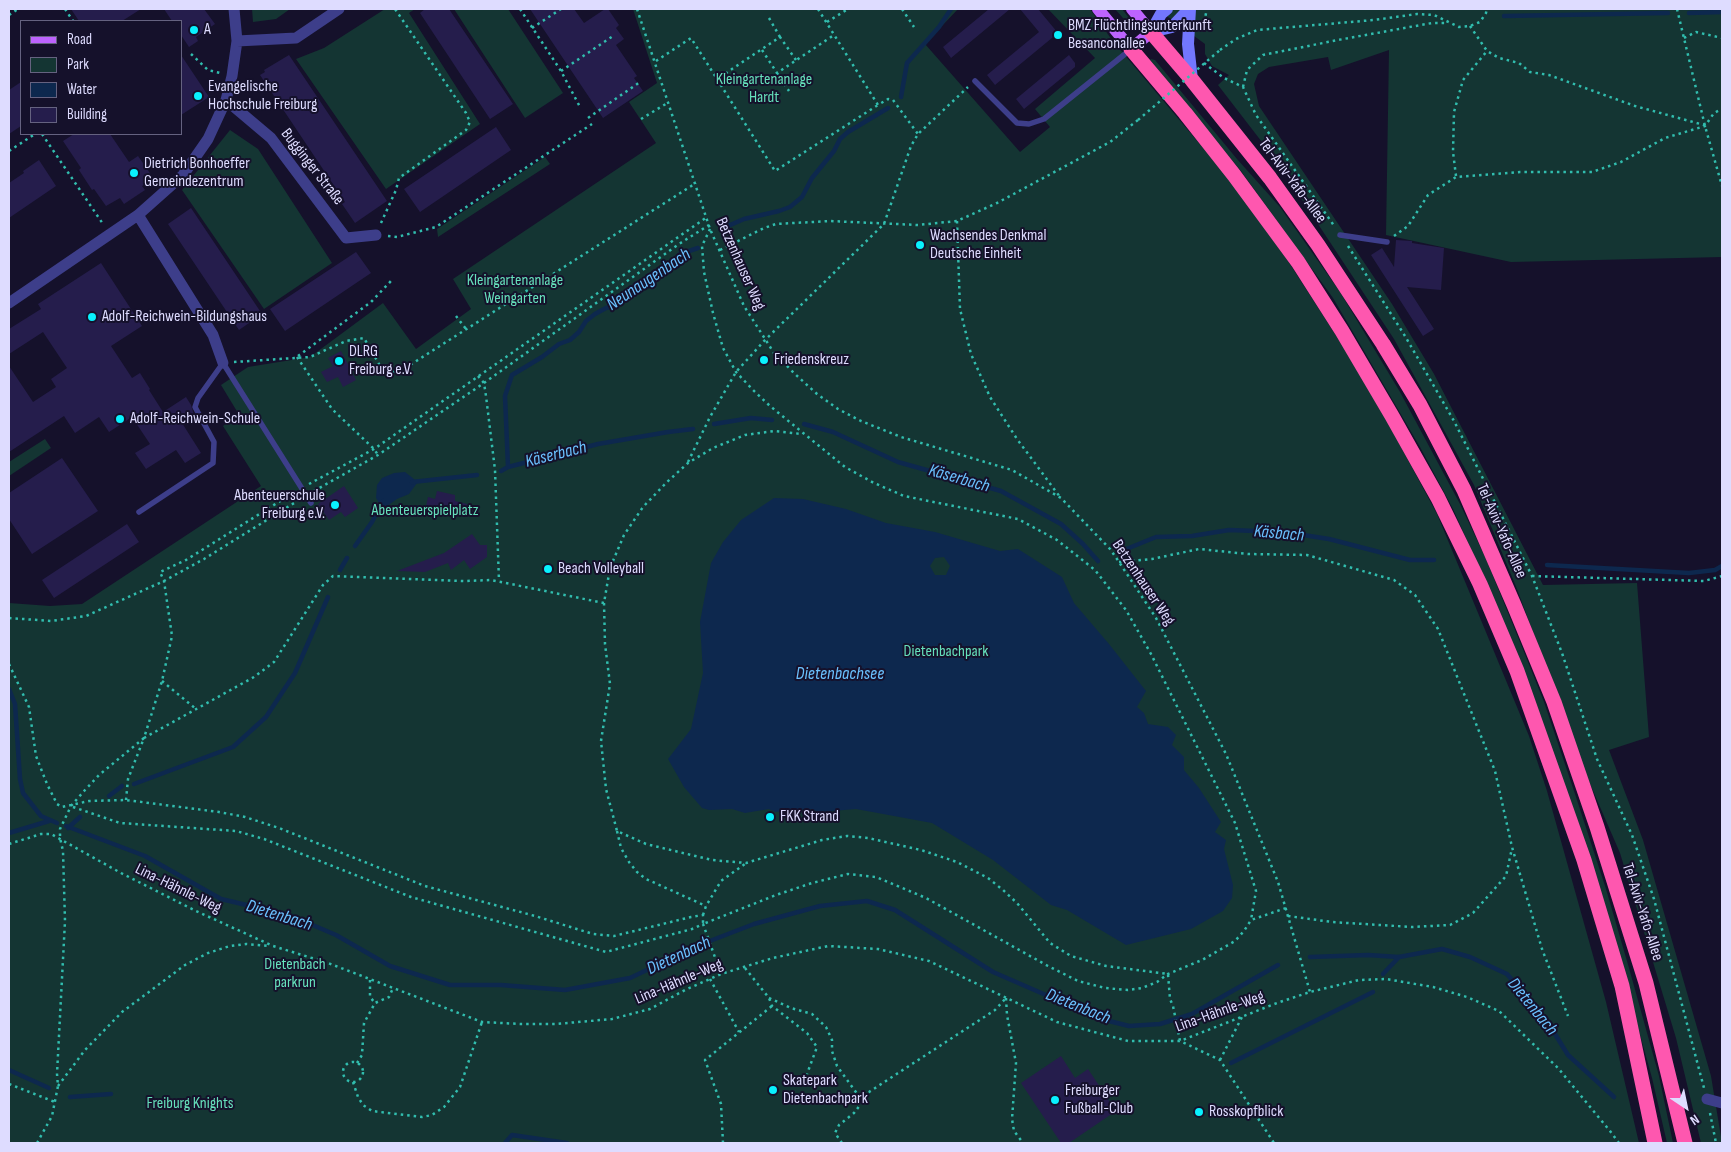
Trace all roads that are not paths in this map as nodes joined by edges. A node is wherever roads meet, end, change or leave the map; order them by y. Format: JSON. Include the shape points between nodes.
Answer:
{"nodes":[{"id":1,"x":234,"y":9,"type":"edge"},
{"id":2,"x":340,"y":9,"type":"edge"},
{"id":3,"x":1098,"y":9,"type":"edge"},
{"id":4,"x":1132,"y":9,"type":"edge"},
{"id":5,"x":1167,"y":9,"type":"edge"},
{"id":6,"x":1190,"y":9,"type":"edge"},
{"id":7,"x":1151,"y":32,"type":"junction"},
{"id":8,"x":237,"y":42,"type":"junction"},
{"id":9,"x":1131,"y":49,"type":"junction"},
{"id":10,"x":1192,"y":80,"type":"junction"},
{"id":11,"x":975,"y":81,"type":"road end"},
{"id":12,"x":226,"y":100,"type":"junction"},
{"id":13,"x":138,"y":215,"type":"junction"},
{"id":14,"x":1340,"y":235,"type":"dead end"},
{"id":15,"x":376,"y":236,"type":"road end"},
{"id":16,"x":1387,"y":242,"type":"road end"},
{"id":17,"x":9,"y":303,"type":"edge"},
{"id":18,"x":223,"y":362,"type":"junction"},
{"id":19,"x":311,"y":503,"type":"dead end"},
{"id":20,"x":139,"y":512,"type":"dead end"},
{"id":21,"x":1707,"y":1099,"type":"dead end"},
{"id":22,"x":1722,"y":1102,"type":"edge"},
{"id":23,"x":1655,"y":1143,"type":"edge"},
{"id":24,"x":1686,"y":1143,"type":"edge"}],
"edges":[{"from":1,"to":8,"type":"street"},
{"from":2,"to":8,"type":"street","via":[[296,38]]},
{"from":3,"to":9,"type":"main road"},
{"from":4,"to":7,"type":"main road","name":"Tel-Aviv-Yafo-Allee"},
{"from":5,"to":7,"type":"street"},
{"from":6,"to":7,"type":"street","via":[[1172,27]]},
{"from":6,"to":10,"type":"street","via":[[1188,44]]},
{"from":7,"to":9,"type":"main road"},
{"from":7,"to":10,"type":"highway","name":"Tel-Aviv-Yafo-Allee"},
{"from":8,"to":12,"type":"street"},
{"from":9,"to":11,"type":"lane","via":[[1044,119],[1029,124],[1017,123]]},
{"from":9,"to":23,"type":"highway","via":[[1234,175],[1298,262],[1392,416],[1476,575],[1521,680],[1584,860],[1622,986]]},
{"from":10,"to":24,"type":"highway","name":"Tel-Aviv-Yafo-Allee","via":[[1270,178],[1323,253],[1420,405],[1464,490],[1554,702],[1594,818],[1646,982]]},
{"from":12,"to":13,"type":"street","via":[[208,139],[183,175]]},
{"from":12,"to":15,"type":"street","name":"Bugginger Straße","via":[[271,138],[346,238]]},
{"from":13,"to":17,"type":"street"},
{"from":13,"to":18,"type":"street","via":[[213,335]]},
{"from":14,"to":16,"type":"lane"},
{"from":18,"to":19,"type":"lane"},
{"from":18,"to":20,"type":"lane","via":[[195,407],[214,442],[213,463]]},
{"from":21,"to":22,"type":"street"}]}
